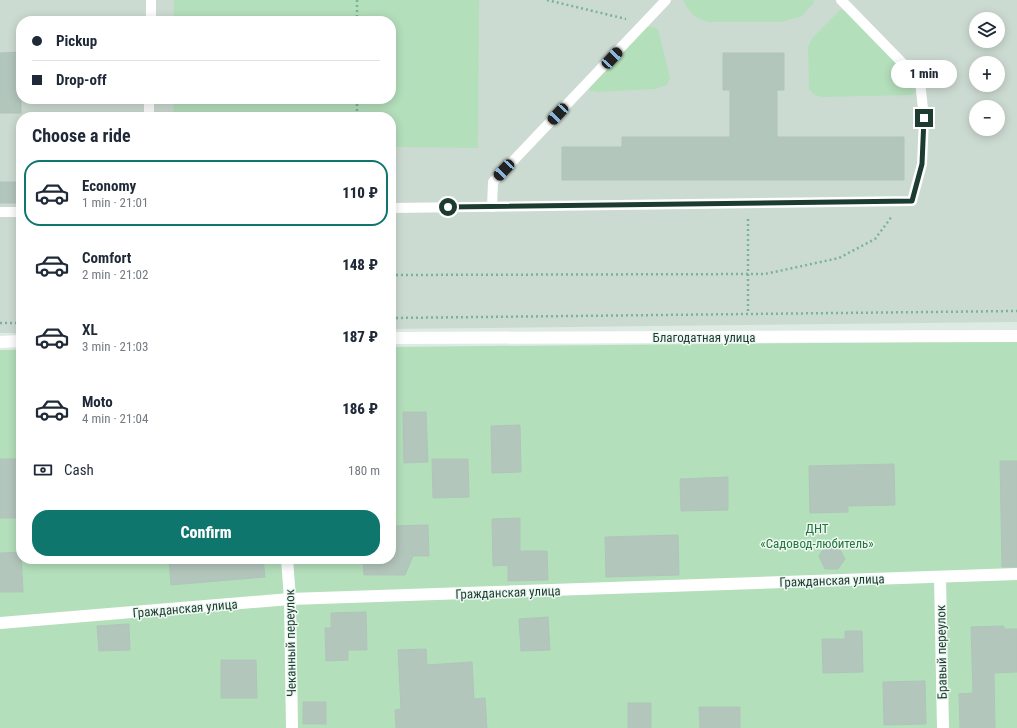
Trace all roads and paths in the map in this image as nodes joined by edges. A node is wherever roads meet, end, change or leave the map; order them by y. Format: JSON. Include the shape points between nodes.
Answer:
{"nodes":[{"id":1,"x":151,"y":0,"type":"edge"},
{"id":2,"x":357,"y":0,"type":"edge"},
{"id":3,"x":547,"y":0,"type":"edge"},
{"id":4,"x":666,"y":0,"type":"edge"},
{"id":5,"x":841,"y":0,"type":"edge"},
{"id":6,"x":150,"y":16,"type":"edge"},
{"id":7,"x":357,"y":16,"type":"edge"},
{"id":8,"x":644,"y":24,"type":"junction"},
{"id":9,"x":894,"y":201,"type":"junction"},
{"id":10,"x":748,"y":203,"type":"junction"},
{"id":11,"x":492,"y":206,"type":"junction"},
{"id":12,"x":396,"y":208,"type":"edge"},
{"id":13,"x":0,"y":212,"type":"edge"},
{"id":14,"x":16,"y":212,"type":"edge"},
{"id":15,"x":748,"y":274,"type":"junction"},
{"id":16,"x":396,"y":275,"type":"edge"},
{"id":17,"x":1017,"y":311,"type":"edge"},
{"id":18,"x":748,"y":314,"type":"junction"},
{"id":19,"x":396,"y":318,"type":"edge"},
{"id":20,"x":0,"y":323,"type":"edge"},
{"id":21,"x":16,"y":323,"type":"edge"},
{"id":22,"x":1017,"y":336,"type":"edge"},
{"id":23,"x":396,"y":338,"type":"edge"},
{"id":24,"x":16,"y":341,"type":"edge"},
{"id":25,"x":0,"y":342,"type":"edge"},
{"id":26,"x":287,"y":564,"type":"edge"},
{"id":27,"x":1017,"y":574,"type":"edge"},
{"id":28,"x":940,"y":577,"type":"junction"},
{"id":29,"x":290,"y":599,"type":"junction"},
{"id":30,"x":0,"y":623,"type":"edge"},
{"id":31,"x":292,"y":728,"type":"edge"},
{"id":32,"x":943,"y":728,"type":"edge"}],
"edges":[{"from":1,"to":6,"type":"lane"},
{"from":2,"to":7,"type":"path"},
{"from":3,"to":8,"type":"path"},
{"from":4,"to":8,"type":"lane"},
{"from":5,"to":9,"type":"lane","via":[[920,81],[924,118],[922,164],[912,201]]},
{"from":8,"to":11,"type":"lane","via":[[493,182]]},
{"from":9,"to":10,"type":"lane"},
{"from":9,"to":15,"type":"path","via":[[890,219],[875,239],[839,258],[765,274]]},
{"from":10,"to":11,"type":"lane"},
{"from":10,"to":15,"type":"path"},
{"from":11,"to":12,"type":"lane"},
{"from":13,"to":14,"type":"lane"},
{"from":15,"to":16,"type":"path"},
{"from":15,"to":18,"type":"path"},
{"from":17,"to":18,"type":"path"},
{"from":18,"to":19,"type":"path"},
{"from":20,"to":21,"type":"path"},
{"from":22,"to":23,"type":"street","name":"Благодатная улица"},
{"from":24,"to":25,"type":"street"},
{"from":26,"to":29,"type":"street","name":"Чеканный переулок"},
{"from":27,"to":28,"type":"street","name":"Гражданская улица"},
{"from":28,"to":29,"type":"street","name":"Гражданская улица"},
{"from":28,"to":32,"type":"street","name":"Бравый переулок"},
{"from":29,"to":30,"type":"street","name":"Гражданская улица"},
{"from":29,"to":31,"type":"street","name":"Чеканный переулок"}]}
